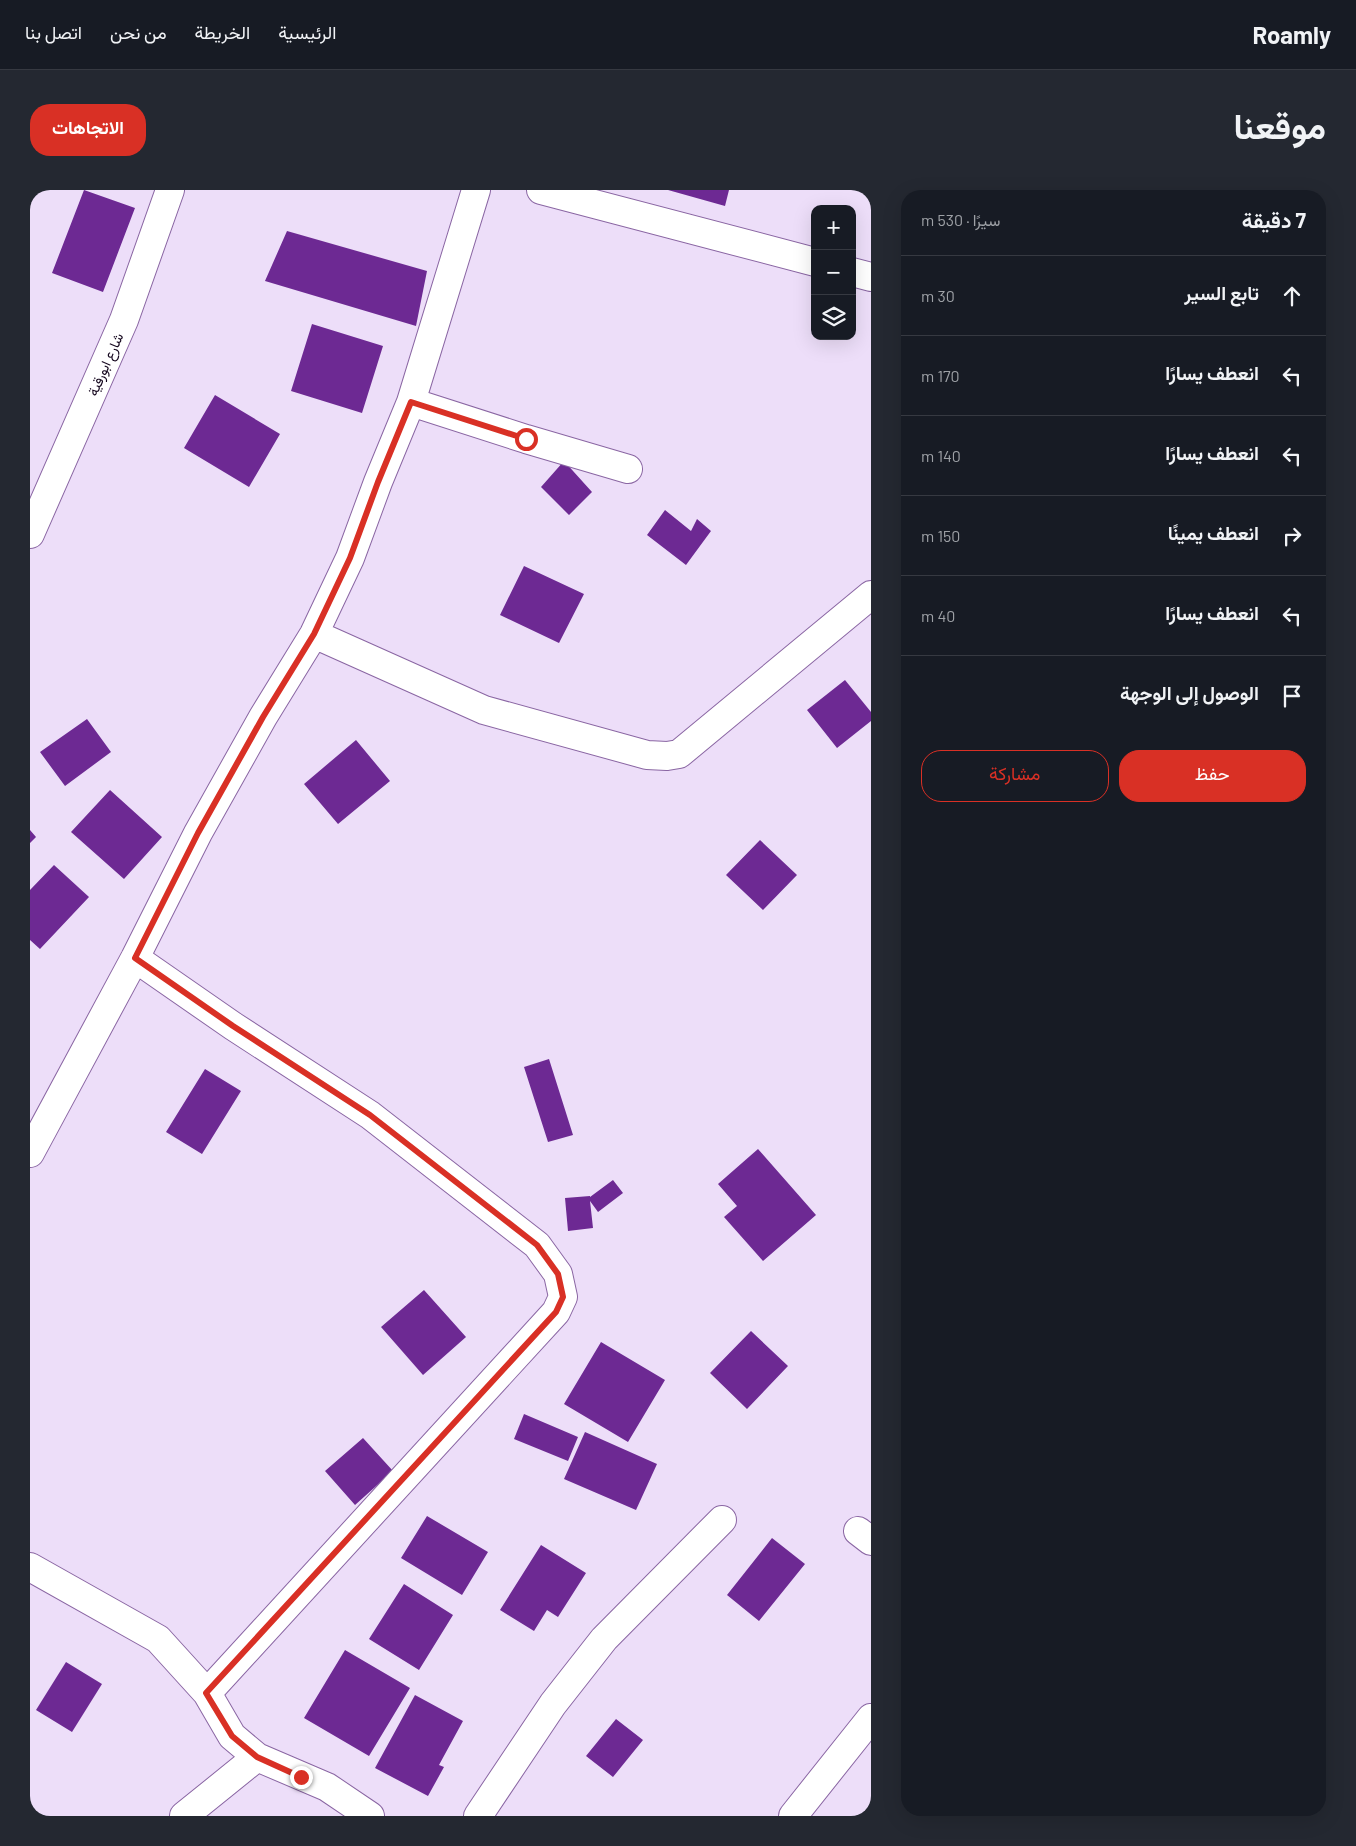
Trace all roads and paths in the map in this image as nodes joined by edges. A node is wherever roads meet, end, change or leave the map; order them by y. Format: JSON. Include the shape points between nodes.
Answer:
{"nodes":[{"id":1,"x":170,"y":190,"type":"edge"},
{"id":2,"x":476,"y":190,"type":"edge"},
{"id":3,"x":541,"y":190,"type":"edge"},
{"id":4,"x":811,"y":261,"type":"edge"},
{"id":5,"x":856,"y":273,"type":"edge"},
{"id":6,"x":871,"y":277,"type":"edge"},
{"id":7,"x":411,"y":402,"type":"junction"},
{"id":8,"x":628,"y":469,"type":"dead end"},
{"id":9,"x":30,"y":534,"type":"edge"},
{"id":10,"x":871,"y":595,"type":"edge"},
{"id":11,"x":314,"y":634,"type":"junction"},
{"id":12,"x":135,"y":958,"type":"junction"},
{"id":13,"x":30,"y":1153,"type":"edge"},
{"id":14,"x":722,"y":1520,"type":"dead end"},
{"id":15,"x":30,"y":1567,"type":"edge"},
{"id":16,"x":206,"y":1693,"type":"junction"},
{"id":17,"x":871,"y":1718,"type":"edge"},
{"id":18,"x":257,"y":1757,"type":"junction"},
{"id":19,"x":184,"y":1816,"type":"edge"},
{"id":20,"x":370,"y":1816,"type":"edge"},
{"id":21,"x":478,"y":1816,"type":"edge"},
{"id":22,"x":793,"y":1816,"type":"edge"}],
"edges":[{"from":1,"to":9,"type":"street","name":"شارع ابورقية","via":[[124,320]]},
{"from":2,"to":7,"type":"street"},
{"from":3,"to":4,"type":"street"},
{"from":5,"to":6,"type":"street"},
{"from":7,"to":8,"type":"street"},
{"from":7,"to":11,"type":"street","via":[[350,558]]},
{"from":10,"to":11,"type":"street","via":[[679,754],[667,756],[648,755],[484,710]]},
{"from":11,"to":12,"type":"street","via":[[198,833]]},
{"from":12,"to":13,"type":"street"},
{"from":12,"to":16,"type":"street","via":[[370,1115],[537,1245],[558,1274],[563,1297],[556,1312]]},
{"from":14,"to":21,"type":"street","via":[[604,1639],[553,1704]]},
{"from":15,"to":16,"type":"street","via":[[158,1639]]},
{"from":16,"to":18,"type":"street","via":[[232,1736]]},
{"from":17,"to":22,"type":"street"},
{"from":18,"to":19,"type":"street"},
{"from":18,"to":20,"type":"street","via":[[327,1787]]}]}
